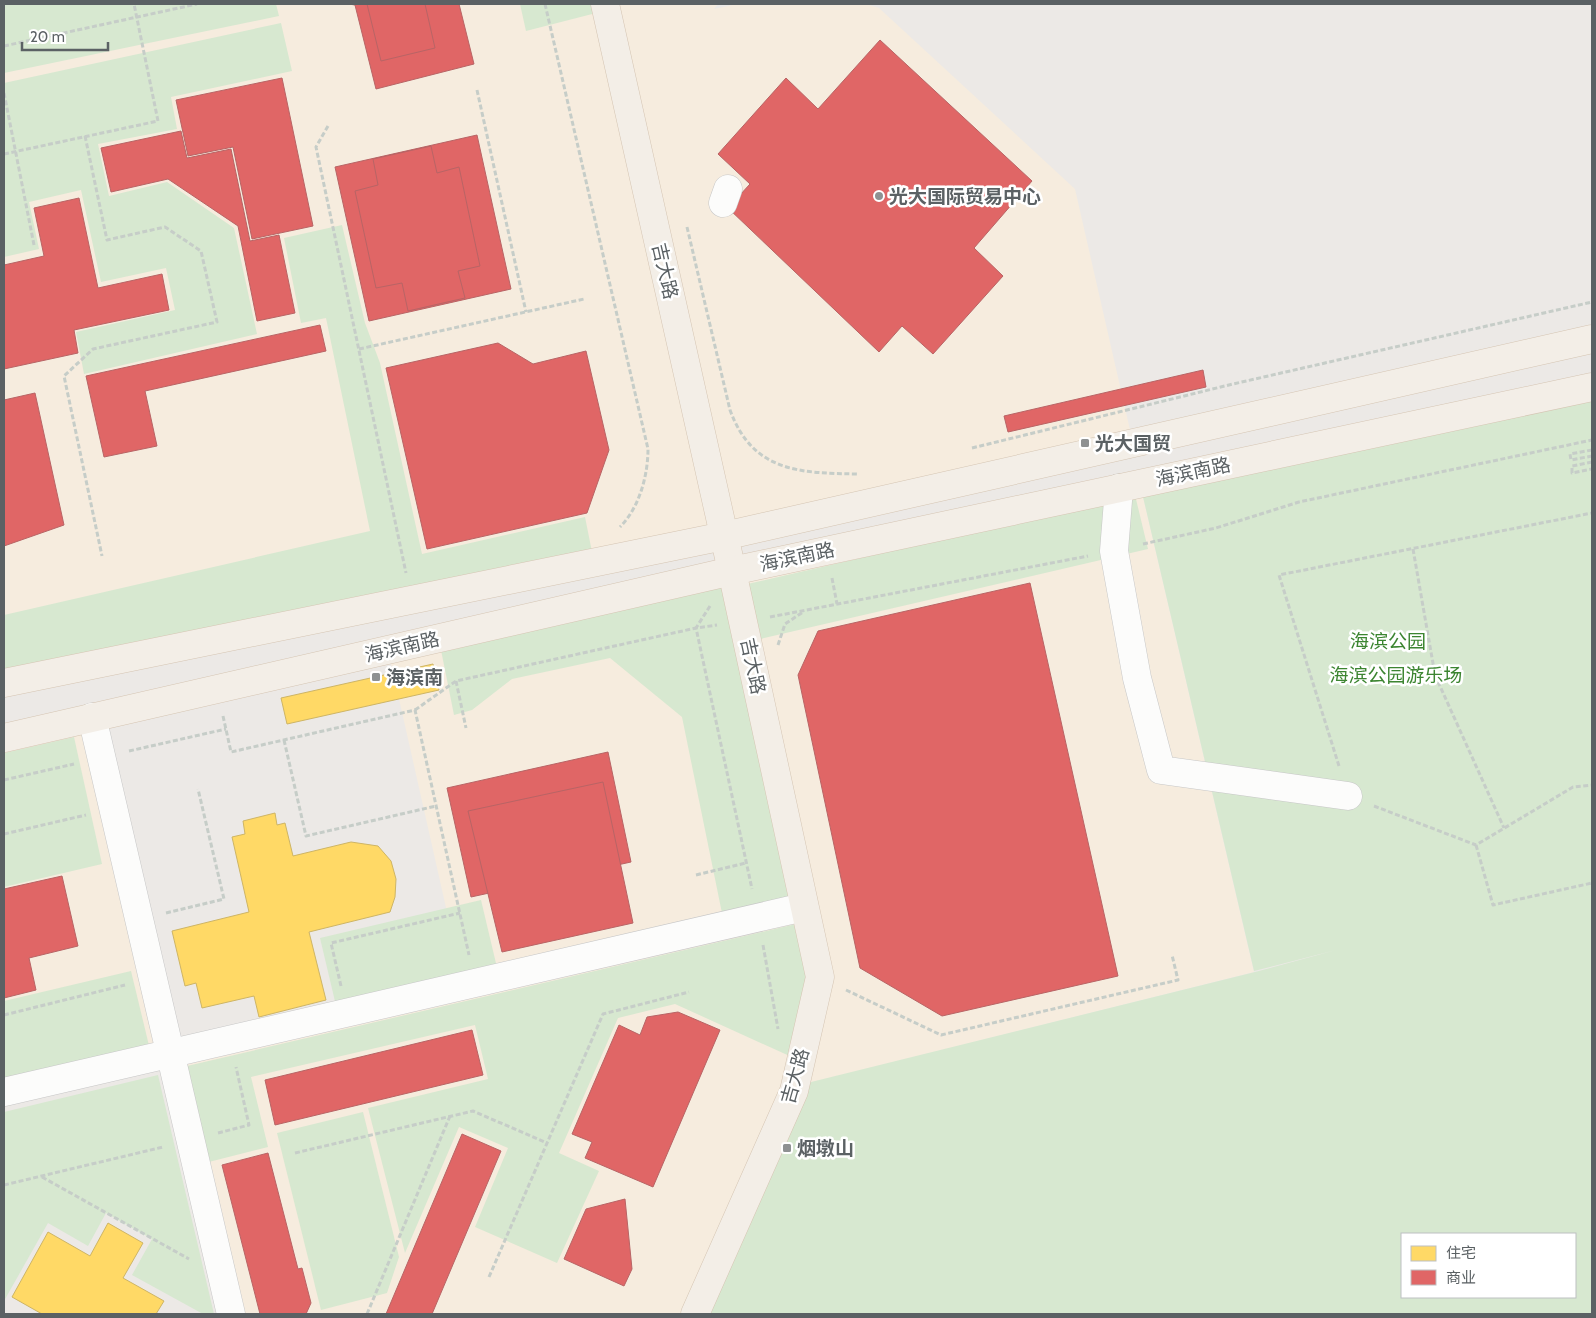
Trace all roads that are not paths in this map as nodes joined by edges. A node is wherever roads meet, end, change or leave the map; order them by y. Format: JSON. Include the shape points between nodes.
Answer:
{"nodes":[{"id":1,"x":605,"y":4,"type":"edge"},
{"id":2,"x":1592,"y":339,"type":"edge"},
{"id":3,"x":1592,"y":387,"type":"edge"},
{"id":4,"x":1119,"y":488,"type":"junction"},
{"id":5,"x":724,"y":536,"type":"junction"},
{"id":6,"x":732,"y":571,"type":"junction"},
{"id":7,"x":4,"y":683,"type":"edge"},
{"id":8,"x":92,"y":717,"type":"junction"},
{"id":9,"x":4,"y":738,"type":"edge"},
{"id":10,"x":1348,"y":796,"type":"road end"},
{"id":11,"x":804,"y":907,"type":"junction"},
{"id":12,"x":169,"y":1054,"type":"junction"},
{"id":13,"x":4,"y":1092,"type":"edge"},
{"id":14,"x":231,"y":1314,"type":"edge"},
{"id":15,"x":695,"y":1314,"type":"edge"}],
"edges":[{"from":1,"to":5,"type":"main road","name":"吉大路"},
{"from":2,"to":5,"type":"main road","name":"海滨南路"},
{"from":3,"to":4,"type":"main road","name":"海滨南路"},
{"from":4,"to":6,"type":"main road","name":"海滨南路"},
{"from":4,"to":10,"type":"lane","via":[[1114,551],[1137,678],[1161,770]]},
{"from":5,"to":6,"type":"main road","name":"吉大路"},
{"from":5,"to":7,"type":"main road","name":"海滨南路"},
{"from":6,"to":8,"type":"main road","name":"海滨南路"},
{"from":6,"to":11,"type":"main road","name":"吉大路"},
{"from":8,"to":9,"type":"main road","name":"海滨南路"},
{"from":8,"to":12,"type":"lane"},
{"from":11,"to":12,"type":"lane"},
{"from":11,"to":15,"type":"main road","name":"吉大路","via":[[820,977],[794,1091]]},
{"from":12,"to":13,"type":"lane"},
{"from":12,"to":14,"type":"lane"}]}
